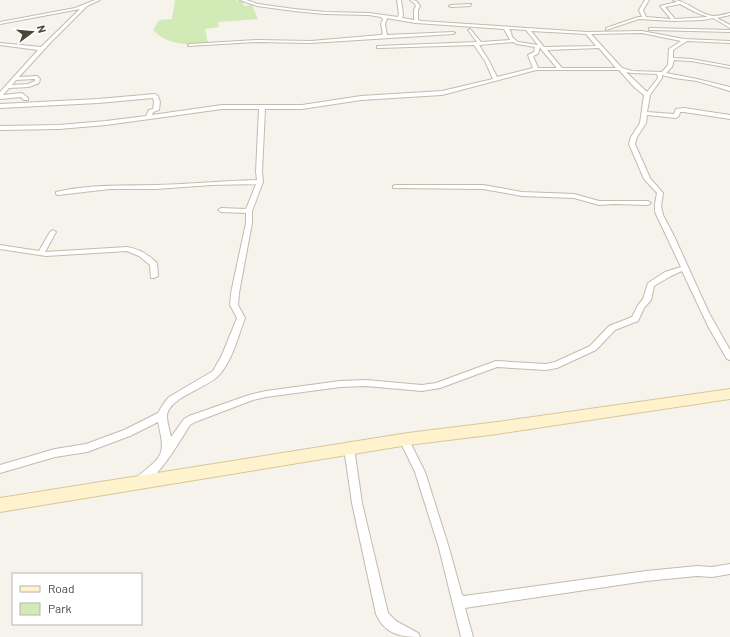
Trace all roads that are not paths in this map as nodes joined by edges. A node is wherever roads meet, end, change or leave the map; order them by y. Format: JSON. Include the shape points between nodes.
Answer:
{"nodes":[{"id":1,"x":98,"y":0,"type":"edge"},
{"id":2,"x":242,"y":0,"type":"edge"},
{"id":3,"x":399,"y":0,"type":"edge"},
{"id":4,"x":412,"y":0,"type":"edge"},
{"id":5,"x":647,"y":0,"type":"edge"},
{"id":6,"x":675,"y":0,"type":"edge"},
{"id":7,"x":93,"y":2,"type":"edge"},
{"id":8,"x":681,"y":3,"type":"dead end"},
{"id":9,"x":470,"y":5,"type":"dead end"},
{"id":10,"x":85,"y":6,"type":"junction"},
{"id":11,"x":451,"y":6,"type":"dead end"},
{"id":12,"x":693,"y":10,"type":"junction"},
{"id":13,"x":730,"y":14,"type":"edge"},
{"id":14,"x":383,"y":16,"type":"junction"},
{"id":15,"x":714,"y":17,"type":"junction"},
{"id":16,"x":644,"y":18,"type":"junction"},
{"id":17,"x":399,"y":19,"type":"junction"},
{"id":18,"x":690,"y":19,"type":"junction"},
{"id":19,"x":699,"y":19,"type":"junction"},
{"id":20,"x":674,"y":20,"type":"junction"},
{"id":21,"x":718,"y":20,"type":"junction"},
{"id":22,"x":730,"y":21,"type":"edge"},
{"id":23,"x":416,"y":22,"type":"junction"},
{"id":24,"x":444,"y":23,"type":"junction"},
{"id":25,"x":1,"y":24,"type":"edge"},
{"id":26,"x":715,"y":27,"type":"dead end"},
{"id":27,"x":730,"y":27,"type":"edge"},
{"id":28,"x":506,"y":28,"type":"junction"},
{"id":29,"x":527,"y":29,"type":"junction"},
{"id":30,"x":609,"y":29,"type":"junction"},
{"id":31,"x":470,"y":30,"type":"dead end"},
{"id":32,"x":688,"y":31,"type":"junction"},
{"id":33,"x":730,"y":31,"type":"edge"},
{"id":34,"x":587,"y":33,"type":"junction"},
{"id":35,"x":383,"y":36,"type":"junction"},
{"id":36,"x":456,"y":36,"type":"junction"},
{"id":37,"x":685,"y":40,"type":"junction"},
{"id":38,"x":513,"y":41,"type":"junction"},
{"id":39,"x":730,"y":42,"type":"edge"},
{"id":40,"x":477,"y":44,"type":"junction"},
{"id":41,"x":1,"y":45,"type":"edge"},
{"id":42,"x":190,"y":45,"type":"dead end"},
{"id":43,"x":464,"y":45,"type":"junction"},
{"id":44,"x":379,"y":47,"type":"dead end"},
{"id":45,"x":601,"y":47,"type":"junction"},
{"id":46,"x":543,"y":48,"type":"junction"},
{"id":47,"x":42,"y":49,"type":"junction"},
{"id":48,"x":672,"y":59,"type":"junction"},
{"id":49,"x":730,"y":67,"type":"edge"},
{"id":50,"x":536,"y":69,"type":"junction"},
{"id":51,"x":562,"y":69,"type":"junction"},
{"id":52,"x":621,"y":69,"type":"junction"},
{"id":53,"x":659,"y":73,"type":"junction"},
{"id":54,"x":14,"y":79,"type":"junction"},
{"id":55,"x":496,"y":79,"type":"junction"},
{"id":56,"x":4,"y":87,"type":"edge"},
{"id":57,"x":730,"y":89,"type":"edge"},
{"id":58,"x":647,"y":95,"type":"junction"},
{"id":59,"x":0,"y":96,"type":"edge"},
{"id":60,"x":26,"y":99,"type":"dead end"},
{"id":61,"x":0,"y":106,"type":"edge"},
{"id":62,"x":262,"y":107,"type":"junction"},
{"id":63,"x":645,"y":113,"type":"junction"},
{"id":64,"x":150,"y":116,"type":"junction"},
{"id":65,"x":730,"y":117,"type":"edge"},
{"id":66,"x":0,"y":128,"type":"edge"},
{"id":67,"x":260,"y":182,"type":"junction"},
{"id":68,"x":395,"y":187,"type":"dead end"},
{"id":69,"x":58,"y":193,"type":"dead end"},
{"id":70,"x":648,"y":203,"type":"dead end"},
{"id":71,"x":221,"y":210,"type":"dead end"},
{"id":72,"x":249,"y":211,"type":"junction"},
{"id":73,"x":53,"y":232,"type":"dead end"},
{"id":74,"x":0,"y":247,"type":"edge"},
{"id":75,"x":41,"y":253,"type":"junction"},
{"id":76,"x":684,"y":268,"type":"junction"},
{"id":77,"x":154,"y":276,"type":"dead end"},
{"id":78,"x":730,"y":357,"type":"edge"},
{"id":79,"x":730,"y":394,"type":"edge"},
{"id":80,"x":163,"y":415,"type":"junction"},
{"id":81,"x":404,"y":439,"type":"junction"},
{"id":82,"x":349,"y":448,"type":"junction"},
{"id":83,"x":167,"y":452,"type":"junction"},
{"id":84,"x":0,"y":469,"type":"edge"},
{"id":85,"x":140,"y":481,"type":"junction"},
{"id":86,"x":0,"y":505,"type":"edge"},
{"id":87,"x":730,"y":569,"type":"edge"},
{"id":88,"x":458,"y":599,"type":"junction"},
{"id":89,"x":414,"y":637,"type":"edge"},
{"id":90,"x":467,"y":637,"type":"edge"}],
"edges":[{"from":1,"to":7,"type":"street"},
{"from":2,"to":14,"type":"street","via":[[298,11]]},
{"from":3,"to":17,"type":"street"},
{"from":4,"to":23,"type":"street","via":[[418,6]]},
{"from":5,"to":16,"type":"street","via":[[641,10]]},
{"from":6,"to":12,"type":"street"},
{"from":7,"to":10,"type":"street"},
{"from":8,"to":20,"type":"street","via":[[662,6]]},
{"from":9,"to":11,"type":"street"},
{"from":10,"to":25,"type":"street"},
{"from":10,"to":47,"type":"street"},
{"from":12,"to":15,"type":"street"},
{"from":12,"to":19,"type":"street","via":[[690,11],[691,14]]},
{"from":13,"to":15,"type":"street"},
{"from":14,"to":17,"type":"street"},
{"from":14,"to":35,"type":"street"},
{"from":15,"to":19,"type":"street"},
{"from":15,"to":21,"type":"street"},
{"from":16,"to":20,"type":"street"},
{"from":16,"to":30,"type":"street","via":[[634,19]]},
{"from":17,"to":23,"type":"street"},
{"from":18,"to":19,"type":"street"},
{"from":18,"to":20,"type":"street"},
{"from":18,"to":32,"type":"street","via":[[692,23],[685,29]]},
{"from":19,"to":26,"type":"street"},
{"from":21,"to":22,"type":"street"},
{"from":21,"to":27,"type":"street"},
{"from":23,"to":24,"type":"street"},
{"from":24,"to":28,"type":"street"},
{"from":24,"to":36,"type":"street"},
{"from":28,"to":29,"type":"street"},
{"from":28,"to":38,"type":"street"},
{"from":29,"to":34,"type":"street"},
{"from":29,"to":46,"type":"street"},
{"from":30,"to":32,"type":"street"},
{"from":30,"to":34,"type":"street"},
{"from":31,"to":40,"type":"street","via":[[477,38]]},
{"from":32,"to":33,"type":"street"},
{"from":32,"to":37,"type":"street","via":[[688,38]]},
{"from":34,"to":37,"type":"street","via":[[647,33]]},
{"from":34,"to":45,"type":"street"},
{"from":35,"to":36,"type":"street"},
{"from":35,"to":42,"type":"street","via":[[311,42],[258,41]]},
{"from":36,"to":43,"type":"street"},
{"from":37,"to":39,"type":"street"},
{"from":37,"to":48,"type":"street","via":[[671,49]]},
{"from":38,"to":40,"type":"street"},
{"from":38,"to":50,"type":"street","via":[[538,46],[536,53],[530,55]]},
{"from":40,"to":43,"type":"street"},
{"from":40,"to":55,"type":"street","via":[[479,52]]},
{"from":41,"to":47,"type":"street"},
{"from":43,"to":44,"type":"street"},
{"from":45,"to":46,"type":"street"},
{"from":45,"to":52,"type":"street"},
{"from":46,"to":51,"type":"street"},
{"from":47,"to":54,"type":"street"},
{"from":48,"to":49,"type":"street"},
{"from":48,"to":53,"type":"street","via":[[669,69]]},
{"from":50,"to":51,"type":"street"},
{"from":50,"to":55,"type":"street"},
{"from":51,"to":52,"type":"street"},
{"from":52,"to":53,"type":"street"},
{"from":52,"to":58,"type":"street"},
{"from":53,"to":57,"type":"street"},
{"from":53,"to":58,"type":"street","via":[[660,78]]},
{"from":54,"to":56,"type":"street"},
{"from":54,"to":56,"type":"street","via":[[38,79],[33,84]]},
{"from":55,"to":62,"type":"street","via":[[442,93],[361,98],[302,107]]},
{"from":56,"to":59,"type":"street"},
{"from":58,"to":63,"type":"street"},
{"from":59,"to":60,"type":"street","via":[[22,95]]},
{"from":61,"to":64,"type":"street","via":[[155,96],[156,110],[150,111]]},
{"from":62,"to":64,"type":"street","via":[[222,107]]},
{"from":62,"to":67,"type":"street"},
{"from":63,"to":65,"type":"street","via":[[676,116],[678,110],[684,110]]},
{"from":63,"to":76,"type":"street","via":[[643,124],[632,145],[647,179],[660,193],[658,210]]},
{"from":64,"to":66,"type":"street","via":[[59,127]]},
{"from":67,"to":69,"type":"street","via":[[110,187]]},
{"from":67,"to":72,"type":"street"},
{"from":68,"to":70,"type":"street","via":[[483,187],[522,194],[574,196],[599,203]]},
{"from":71,"to":72,"type":"street"},
{"from":72,"to":80,"type":"street","via":[[234,305],[241,318],[225,360],[216,373],[171,402]]},
{"from":73,"to":75,"type":"street"},
{"from":74,"to":75,"type":"street"},
{"from":75,"to":77,"type":"street","via":[[134,250],[144,254],[154,265]]},
{"from":76,"to":78,"type":"street","via":[[713,330]]},
{"from":76,"to":83,"type":"street","via":[[651,285],[647,300],[635,319],[612,328],[593,348],[563,363],[550,367],[496,364],[437,386],[422,388],[366,383],[340,384],[252,397],[187,422]]},
{"from":79,"to":81,"type":"street"},
{"from":80,"to":83,"type":"street"},
{"from":80,"to":84,"type":"street","via":[[128,433],[87,448],[56,453]]},
{"from":81,"to":82,"type":"street"},
{"from":81,"to":88,"type":"street","via":[[420,472]]},
{"from":82,"to":85,"type":"street"},
{"from":82,"to":89,"type":"street","via":[[357,503],[382,614],[390,625],[408,631]]},
{"from":83,"to":85,"type":"street"},
{"from":85,"to":86,"type":"street"},
{"from":87,"to":88,"type":"street","via":[[639,577],[469,602]]},
{"from":88,"to":90,"type":"street"}]}
